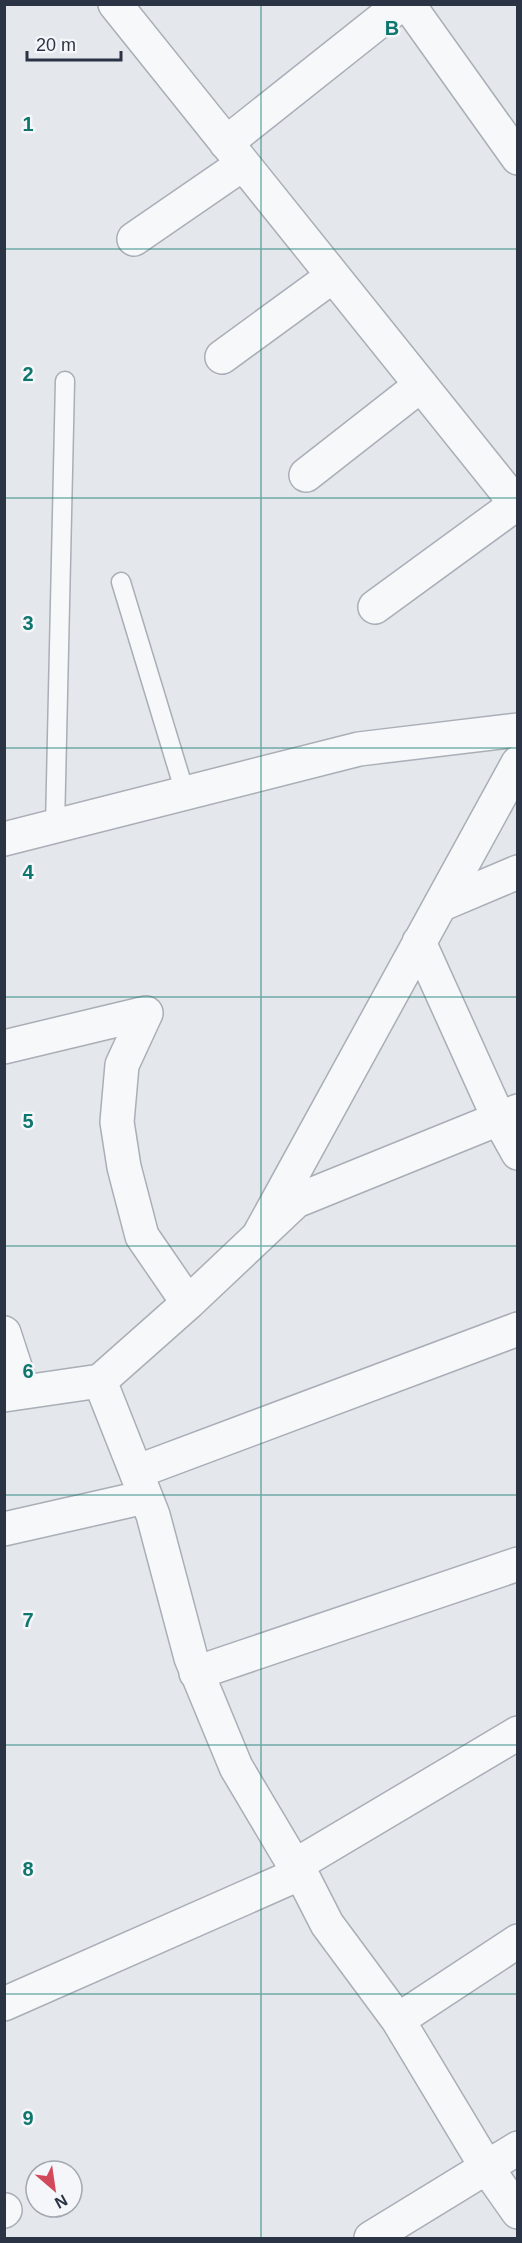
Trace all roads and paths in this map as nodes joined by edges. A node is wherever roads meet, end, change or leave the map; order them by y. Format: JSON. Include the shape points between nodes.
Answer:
{"nodes":[{"id":1,"x":115,"y":4,"type":"edge"},
{"id":2,"x":401,"y":4,"type":"edge"},
{"id":3,"x":408,"y":4,"type":"edge"},
{"id":4,"x":235,"y":154,"type":"junction"},
{"id":5,"x":518,"y":158,"type":"edge"},
{"id":6,"x":134,"y":238,"type":"dead end"},
{"id":7,"x":333,"y":276,"type":"junction"},
{"id":8,"x":222,"y":357,"type":"dead end"},
{"id":9,"x":65,"y":381,"type":"dead end"},
{"id":10,"x":421,"y":385,"type":"junction"},
{"id":11,"x":306,"y":475,"type":"dead end"},
{"id":12,"x":517,"y":505,"type":"edge"},
{"id":13,"x":122,"y":582,"type":"dead end"},
{"id":14,"x":375,"y":607,"type":"dead end"},
{"id":15,"x":518,"y":730,"type":"edge"},
{"id":16,"x":518,"y":763,"type":"edge"},
{"id":17,"x":185,"y":793,"type":"junction"},
{"id":18,"x":55,"y":826,"type":"junction"},
{"id":19,"x":4,"y":839,"type":"edge"},
{"id":20,"x":518,"y":872,"type":"edge"},
{"id":21,"x":440,"y":905,"type":"junction"},
{"id":22,"x":419,"y":942,"type":"junction"},
{"id":23,"x":4,"y":1047,"type":"edge"},
{"id":24,"x":508,"y":1115,"type":"edge"},
{"id":25,"x":518,"y":1153,"type":"edge"},
{"id":26,"x":258,"y":1237,"type":"junction"},
{"id":27,"x":188,"y":1303,"type":"junction"},
{"id":28,"x":518,"y":1329,"type":"edge"},
{"id":29,"x":4,"y":1333,"type":"edge"},
{"id":30,"x":100,"y":1381,"type":"junction"},
{"id":31,"x":14,"y":1393,"type":"edge"},
{"id":32,"x":141,"y":1484,"type":"junction"},
{"id":33,"x":4,"y":1529,"type":"edge"},
{"id":34,"x":518,"y":1564,"type":"edge"},
{"id":35,"x":196,"y":1673,"type":"junction"},
{"id":36,"x":518,"y":1732,"type":"edge"},
{"id":37,"x":299,"y":1869,"type":"junction"},
{"id":38,"x":518,"y":1941,"type":"edge"},
{"id":39,"x":4,"y":2004,"type":"edge"},
{"id":40,"x":398,"y":2020,"type":"junction"},
{"id":41,"x":518,"y":2148,"type":"edge"},
{"id":42,"x":487,"y":2168,"type":"junction"},
{"id":43,"x":518,"y":2212,"type":"edge"},
{"id":44,"x":371,"y":2238,"type":"edge"}],
"edges":[{"from":1,"to":4,"type":"street"},
{"from":2,"to":4,"type":"street"},
{"from":3,"to":5,"type":"street"},
{"from":4,"to":6,"type":"street"},
{"from":4,"to":7,"type":"street"},
{"from":7,"to":8,"type":"street"},
{"from":7,"to":10,"type":"street"},
{"from":9,"to":18,"type":"lane"},
{"from":10,"to":11,"type":"street"},
{"from":10,"to":12,"type":"street"},
{"from":12,"to":14,"type":"street"},
{"from":13,"to":17,"type":"lane"},
{"from":15,"to":17,"type":"street","via":[[358,748]]},
{"from":16,"to":21,"type":"street"},
{"from":17,"to":18,"type":"street"},
{"from":18,"to":19,"type":"street"},
{"from":20,"to":21,"type":"street"},
{"from":21,"to":22,"type":"street"},
{"from":22,"to":24,"type":"street"},
{"from":22,"to":26,"type":"street"},
{"from":23,"to":27,"type":"street","via":[[147,1013],[122,1065],[117,1122],[142,1236]]},
{"from":24,"to":25,"type":"street"},
{"from":24,"to":26,"type":"street","via":[[296,1201]]},
{"from":26,"to":27,"type":"street"},
{"from":27,"to":30,"type":"street"},
{"from":28,"to":32,"type":"street"},
{"from":29,"to":31,"type":"street"},
{"from":30,"to":31,"type":"street"},
{"from":30,"to":32,"type":"street"},
{"from":32,"to":33,"type":"street"},
{"from":32,"to":35,"type":"street"},
{"from":34,"to":35,"type":"street"},
{"from":35,"to":37,"type":"street","via":[[236,1767]]},
{"from":36,"to":37,"type":"street"},
{"from":37,"to":39,"type":"street"},
{"from":37,"to":40,"type":"street","via":[[327,1924]]},
{"from":38,"to":40,"type":"street"},
{"from":40,"to":42,"type":"street"},
{"from":41,"to":42,"type":"street"},
{"from":42,"to":43,"type":"street"},
{"from":42,"to":44,"type":"street"}]}
